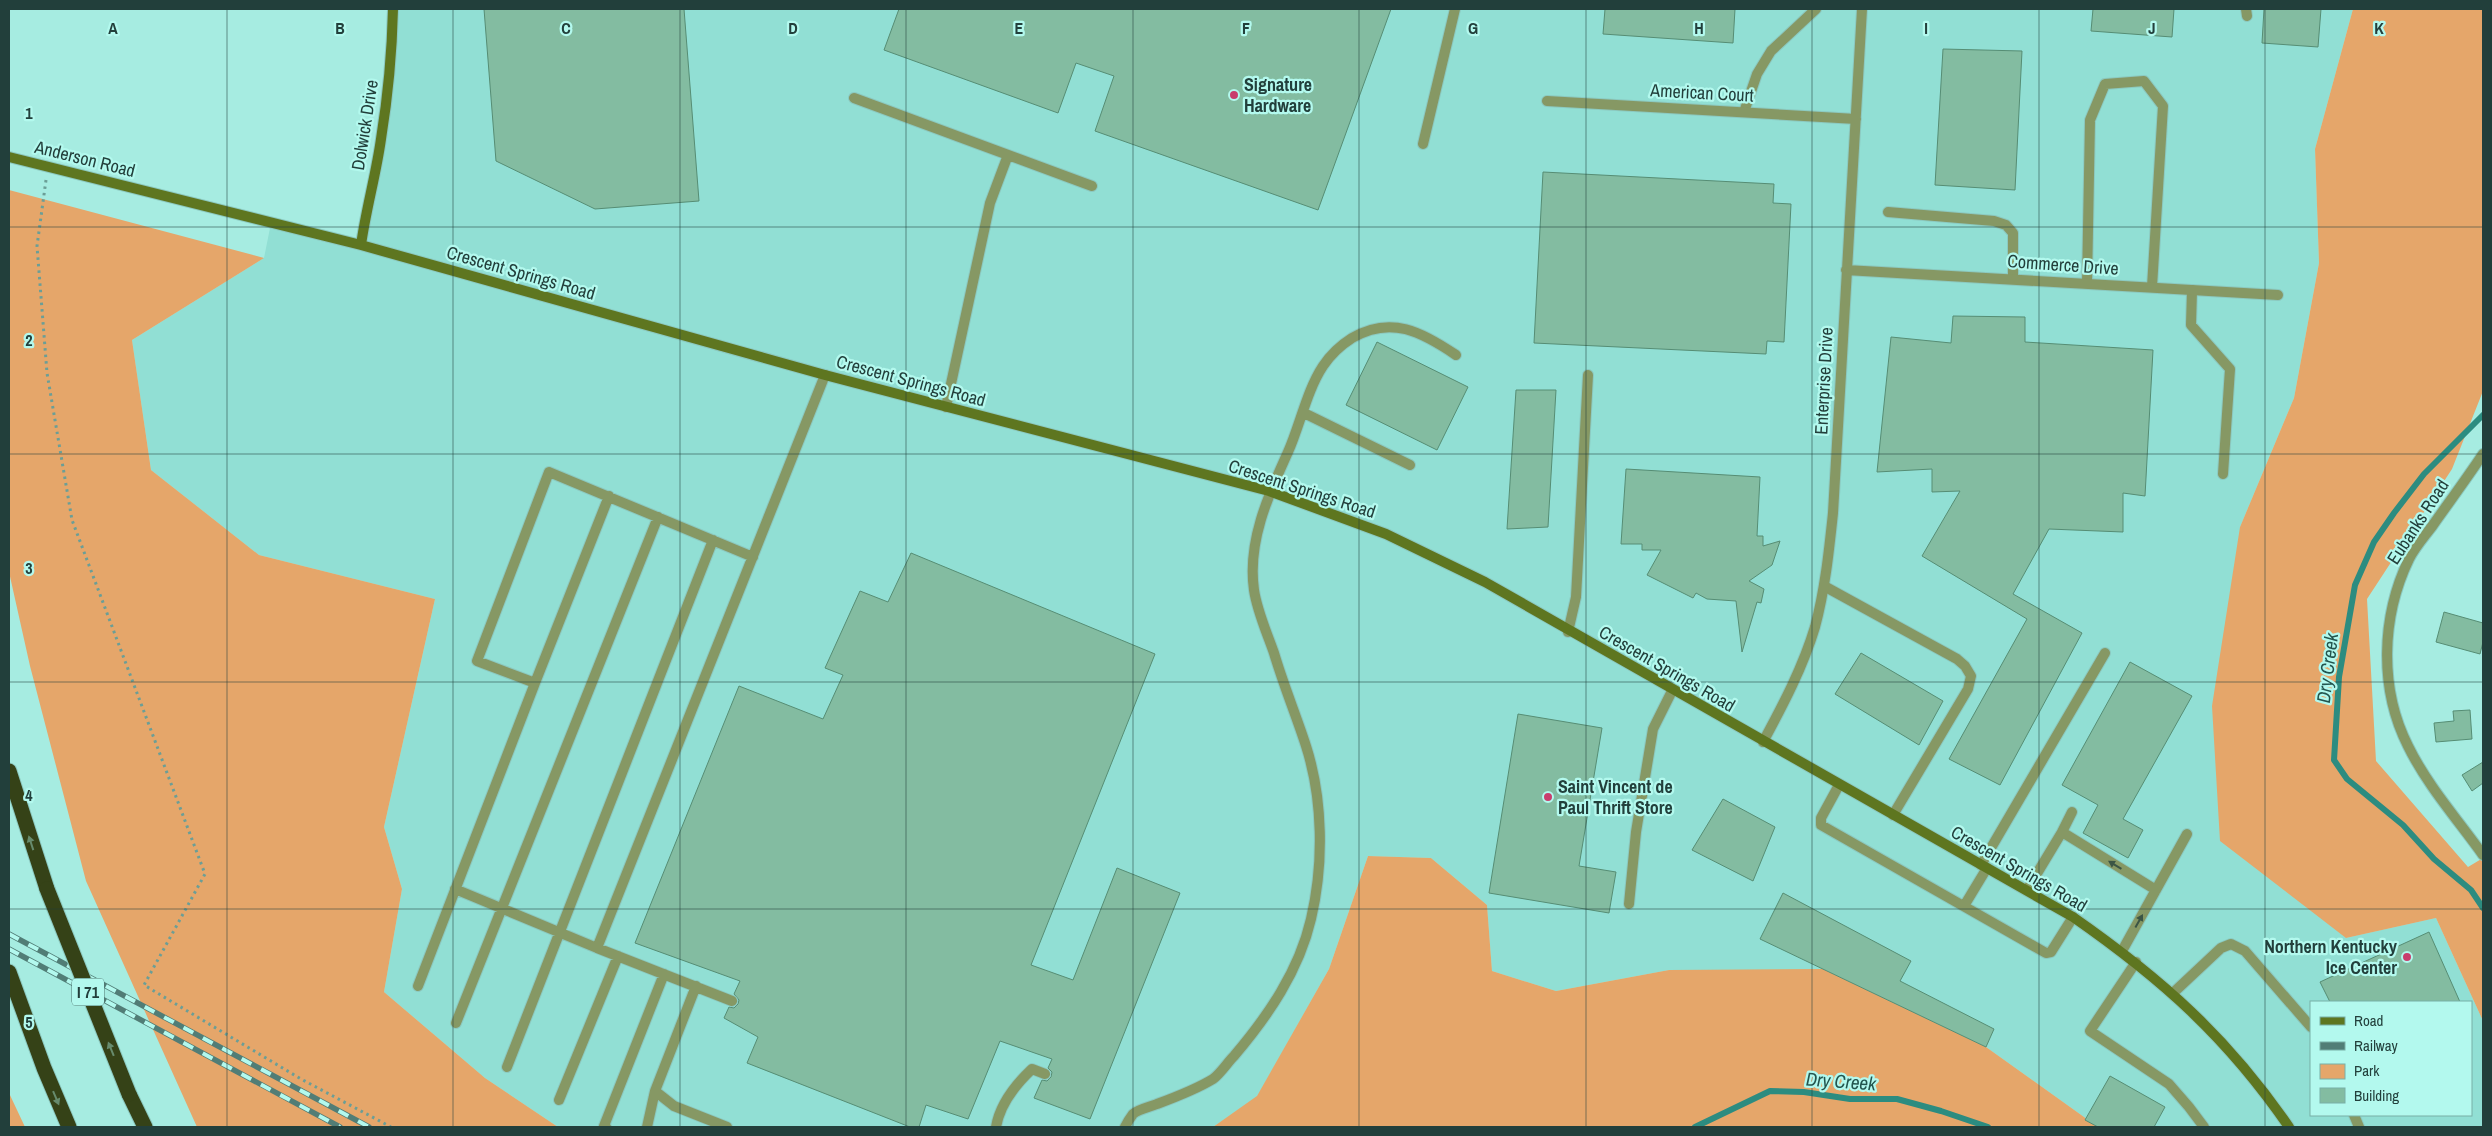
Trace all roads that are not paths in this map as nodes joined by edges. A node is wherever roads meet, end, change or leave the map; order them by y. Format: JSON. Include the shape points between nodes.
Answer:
{"nodes":[{"id":1,"x":393,"y":9,"type":"edge"},
{"id":2,"x":1455,"y":9,"type":"edge"},
{"id":3,"x":1816,"y":9,"type":"edge"},
{"id":4,"x":1862,"y":9,"type":"edge"},
{"id":5,"x":854,"y":98,"type":"dead end"},
{"id":6,"x":1548,"y":101,"type":"dead end"},
{"id":7,"x":1744,"y":112,"type":"junction"},
{"id":8,"x":1856,"y":119,"type":"junction"},
{"id":9,"x":1423,"y":144,"type":"dead end"},
{"id":10,"x":1008,"y":155,"type":"junction"},
{"id":11,"x":9,"y":156,"type":"edge"},
{"id":12,"x":1092,"y":186,"type":"dead end"},
{"id":13,"x":154,"y":193,"type":"joint"},
{"id":14,"x":1888,"y":212,"type":"dead end"},
{"id":15,"x":361,"y":245,"type":"junction"},
{"id":16,"x":1846,"y":270,"type":"junction"},
{"id":17,"x":2013,"y":278,"type":"junction"},
{"id":18,"x":2087,"y":283,"type":"junction"},
{"id":19,"x":2152,"y":287,"type":"junction"},
{"id":20,"x":2192,"y":290,"type":"junction"},
{"id":21,"x":2278,"y":295,"type":"dead end"},
{"id":22,"x":1456,"y":354,"type":"dead end"},
{"id":23,"x":825,"y":375,"type":"junction"},
{"id":24,"x":1588,"y":376,"type":"dead end"},
{"id":25,"x":946,"y":406,"type":"junction"},
{"id":26,"x":1304,"y":413,"type":"junction"},
{"id":27,"x":2483,"y":454,"type":"edge"},
{"id":28,"x":1410,"y":465,"type":"dead end"},
{"id":29,"x":2222,"y":474,"type":"dead end"},
{"id":30,"x":1269,"y":491,"type":"junction"},
{"id":31,"x":608,"y":496,"type":"junction"},
{"id":32,"x":658,"y":517,"type":"junction"},
{"id":33,"x":714,"y":540,"type":"junction"},
{"id":34,"x":753,"y":557,"type":"junction"},
{"id":35,"x":1824,"y":586,"type":"junction"},
{"id":36,"x":1568,"y":632,"type":"junction"},
{"id":37,"x":2105,"y":653,"type":"dead end"},
{"id":38,"x":535,"y":683,"type":"junction"},
{"id":39,"x":1672,"y":690,"type":"junction"},
{"id":40,"x":1763,"y":742,"type":"junction"},
{"id":41,"x":9,"y":771,"type":"edge"},
{"id":42,"x":1839,"y":785,"type":"junction"},
{"id":43,"x":2072,"y":812,"type":"dead end"},
{"id":44,"x":1893,"y":815,"type":"junction"},
{"id":45,"x":2062,"y":832,"type":"junction"},
{"id":46,"x":2188,"y":834,"type":"dead end"},
{"id":47,"x":2483,"y":855,"type":"edge"},
{"id":48,"x":1984,"y":866,"type":"junction"},
{"id":49,"x":455,"y":889,"type":"junction"},
{"id":50,"x":2027,"y":890,"type":"junction"},
{"id":51,"x":2156,"y":890,"type":"junction"},
{"id":52,"x":1629,"y":904,"type":"dead end"},
{"id":53,"x":1964,"y":906,"type":"junction"},
{"id":54,"x":500,"y":908,"type":"junction"},
{"id":55,"x":2073,"y":917,"type":"junction"},
{"id":56,"x":560,"y":932,"type":"junction"},
{"id":57,"x":597,"y":948,"type":"junction"},
{"id":58,"x":2122,"y":951,"type":"junction"},
{"id":59,"x":618,"y":956,"type":"junction"},
{"id":60,"x":2136,"y":962,"type":"junction"},
{"id":61,"x":9,"y":972,"type":"edge"},
{"id":62,"x":664,"y":974,"type":"junction"},
{"id":63,"x":418,"y":986,"type":"dead end"},
{"id":64,"x":696,"y":986,"type":"junction"},
{"id":65,"x":2173,"y":993,"type":"junction"},
{"id":66,"x":732,"y":1001,"type":"dead end"},
{"id":67,"x":456,"y":1023,"type":"dead end"},
{"id":68,"x":2310,"y":1026,"type":"edge"},
{"id":69,"x":507,"y":1067,"type":"dead end"},
{"id":70,"x":1045,"y":1074,"type":"dead end"},
{"id":71,"x":655,"y":1091,"type":"junction"},
{"id":72,"x":559,"y":1100,"type":"dead end"},
{"id":73,"x":69,"y":1127,"type":"edge"},
{"id":74,"x":145,"y":1127,"type":"edge"},
{"id":75,"x":606,"y":1127,"type":"edge"},
{"id":76,"x":647,"y":1127,"type":"edge"},
{"id":77,"x":727,"y":1127,"type":"edge"},
{"id":78,"x":996,"y":1127,"type":"edge"},
{"id":79,"x":1125,"y":1127,"type":"edge"},
{"id":80,"x":2204,"y":1127,"type":"edge"},
{"id":81,"x":2290,"y":1127,"type":"edge"}],
"edges":[{"from":1,"to":15,"type":"main road","name":"Dolwick Drive","via":[[392,56],[382,131]]},
{"from":2,"to":9,"type":"street"},
{"from":3,"to":7,"type":"street","via":[[1771,51],[1757,74]]},
{"from":4,"to":8,"type":"street","name":"Enterprise Drive"},
{"from":5,"to":10,"type":"street"},
{"from":6,"to":7,"type":"street","name":"American Court"},
{"from":7,"to":8,"type":"street","name":"American Court"},
{"from":8,"to":16,"type":"street","name":"Enterprise Drive"},
{"from":10,"to":12,"type":"street"},
{"from":10,"to":25,"type":"street","via":[[990,203]]},
{"from":11,"to":13,"type":"main road","name":"Anderson Road"},
{"from":13,"to":15,"type":"main road","name":"Crescent Springs Road"},
{"from":14,"to":17,"type":"street","via":[[1994,221],[2006,225],[2013,233]]},
{"from":15,"to":23,"type":"main road","name":"Crescent Springs Road"},
{"from":16,"to":17,"type":"street","name":"Commerce Drive"},
{"from":16,"to":35,"type":"street","name":"Enterprise Drive","via":[[1833,513]]},
{"from":17,"to":18,"type":"street","name":"Commerce Drive"},
{"from":18,"to":19,"type":"street","name":"Commerce Drive"},
{"from":18,"to":19,"type":"street","via":[[2090,120],[2105,84],[2144,81],[2163,106]]},
{"from":19,"to":20,"type":"street","name":"Commerce Drive"},
{"from":20,"to":21,"type":"street","name":"Commerce Drive"},
{"from":20,"to":29,"type":"street","via":[[2191,325],[2230,369]]},
{"from":22,"to":26,"type":"street","via":[[1435,341],[1396,327],[1381,326],[1365,331],[1340,346],[1322,367]]},
{"from":23,"to":25,"type":"main road","name":"Crescent Springs Road"},
{"from":23,"to":34,"type":"street"},
{"from":24,"to":36,"type":"street","via":[[1576,597]]},
{"from":25,"to":30,"type":"main road","name":"Crescent Springs Road"},
{"from":26,"to":28,"type":"street"},
{"from":26,"to":30,"type":"street"},
{"from":27,"to":47,"type":"street","name":"Eubanks Road","via":[[2410,558],[2398,586],[2387,648],[2396,717],[2408,747]]},
{"from":30,"to":36,"type":"main road","name":"Crescent Springs Road","via":[[1386,534],[1485,582]]},
{"from":30,"to":79,"type":"street","via":[[1256,539],[1254,591],[1306,746],[1316,787],[1318,870],[1311,919],[1278,1000],[1215,1077],[1184,1094],[1134,1113]]},
{"from":31,"to":32,"type":"street"},
{"from":31,"to":38,"type":"street"},
{"from":31,"to":38,"type":"street","via":[[550,472],[477,661]]},
{"from":32,"to":33,"type":"street"},
{"from":32,"to":54,"type":"street"},
{"from":33,"to":34,"type":"street"},
{"from":33,"to":56,"type":"street"},
{"from":34,"to":57,"type":"street"},
{"from":35,"to":40,"type":"street","name":"Enterprise Drive","via":[[1802,664]]},
{"from":35,"to":44,"type":"street","via":[[1957,659],[1971,676],[1968,689]]},
{"from":36,"to":39,"type":"main road","name":"Crescent Springs Road"},
{"from":37,"to":48,"type":"street"},
{"from":38,"to":49,"type":"street"},
{"from":39,"to":40,"type":"main road","name":"Crescent Springs Road"},
{"from":39,"to":52,"type":"street","via":[[1653,729],[1636,832]]},
{"from":40,"to":42,"type":"main road","name":"Crescent Springs Road"},
{"from":74,"to":41,"type":"highway","number":"I 71","one_way":true,"bridge":true,"via":[[46,889]]},
{"from":42,"to":44,"type":"main road","name":"Crescent Springs Road"},
{"from":42,"to":53,"type":"street","via":[[1820,818],[1821,825]]},
{"from":43,"to":45,"type":"street"},
{"from":44,"to":48,"type":"main road","name":"Crescent Springs Road"},
{"from":45,"to":50,"type":"street"},
{"from":51,"to":45,"type":"street","one_way":true},
{"from":46,"to":51,"type":"street"},
{"from":48,"to":50,"type":"main road","name":"Crescent Springs Road"},
{"from":48,"to":53,"type":"street"},
{"from":49,"to":54,"type":"street"},
{"from":49,"to":63,"type":"street"},
{"from":50,"to":55,"type":"main road","name":"Crescent Springs Road"},
{"from":58,"to":51,"type":"street","one_way":true},
{"from":53,"to":55,"type":"street","via":[[2046,952],[2051,952]]},
{"from":54,"to":56,"type":"street"},
{"from":54,"to":67,"type":"street"},
{"from":55,"to":58,"type":"main road","name":"Crescent Springs Road"},
{"from":56,"to":57,"type":"street"},
{"from":56,"to":69,"type":"street"},
{"from":57,"to":59,"type":"street"},
{"from":58,"to":60,"type":"main road","name":"Crescent Springs Road"},
{"from":59,"to":62,"type":"street"},
{"from":59,"to":72,"type":"street"},
{"from":60,"to":65,"type":"main road","name":"Crescent Springs Road"},
{"from":60,"to":80,"type":"street","via":[[2090,1031],[2169,1084]]},
{"from":61,"to":73,"type":"highway","one_way":true},
{"from":62,"to":64,"type":"street"},
{"from":62,"to":75,"type":"street"},
{"from":64,"to":66,"type":"street"},
{"from":64,"to":71,"type":"street"},
{"from":65,"to":68,"type":"street","via":[[2220,948],[2230,944],[2245,951]]},
{"from":65,"to":81,"type":"main road","name":"Crescent Springs Road","via":[[2237,1057]]},
{"from":70,"to":78,"type":"street","via":[[1032,1069],[1018,1082],[999,1112]]},
{"from":71,"to":76,"type":"street"},
{"from":71,"to":77,"type":"street","via":[[674,1106]]}]}
